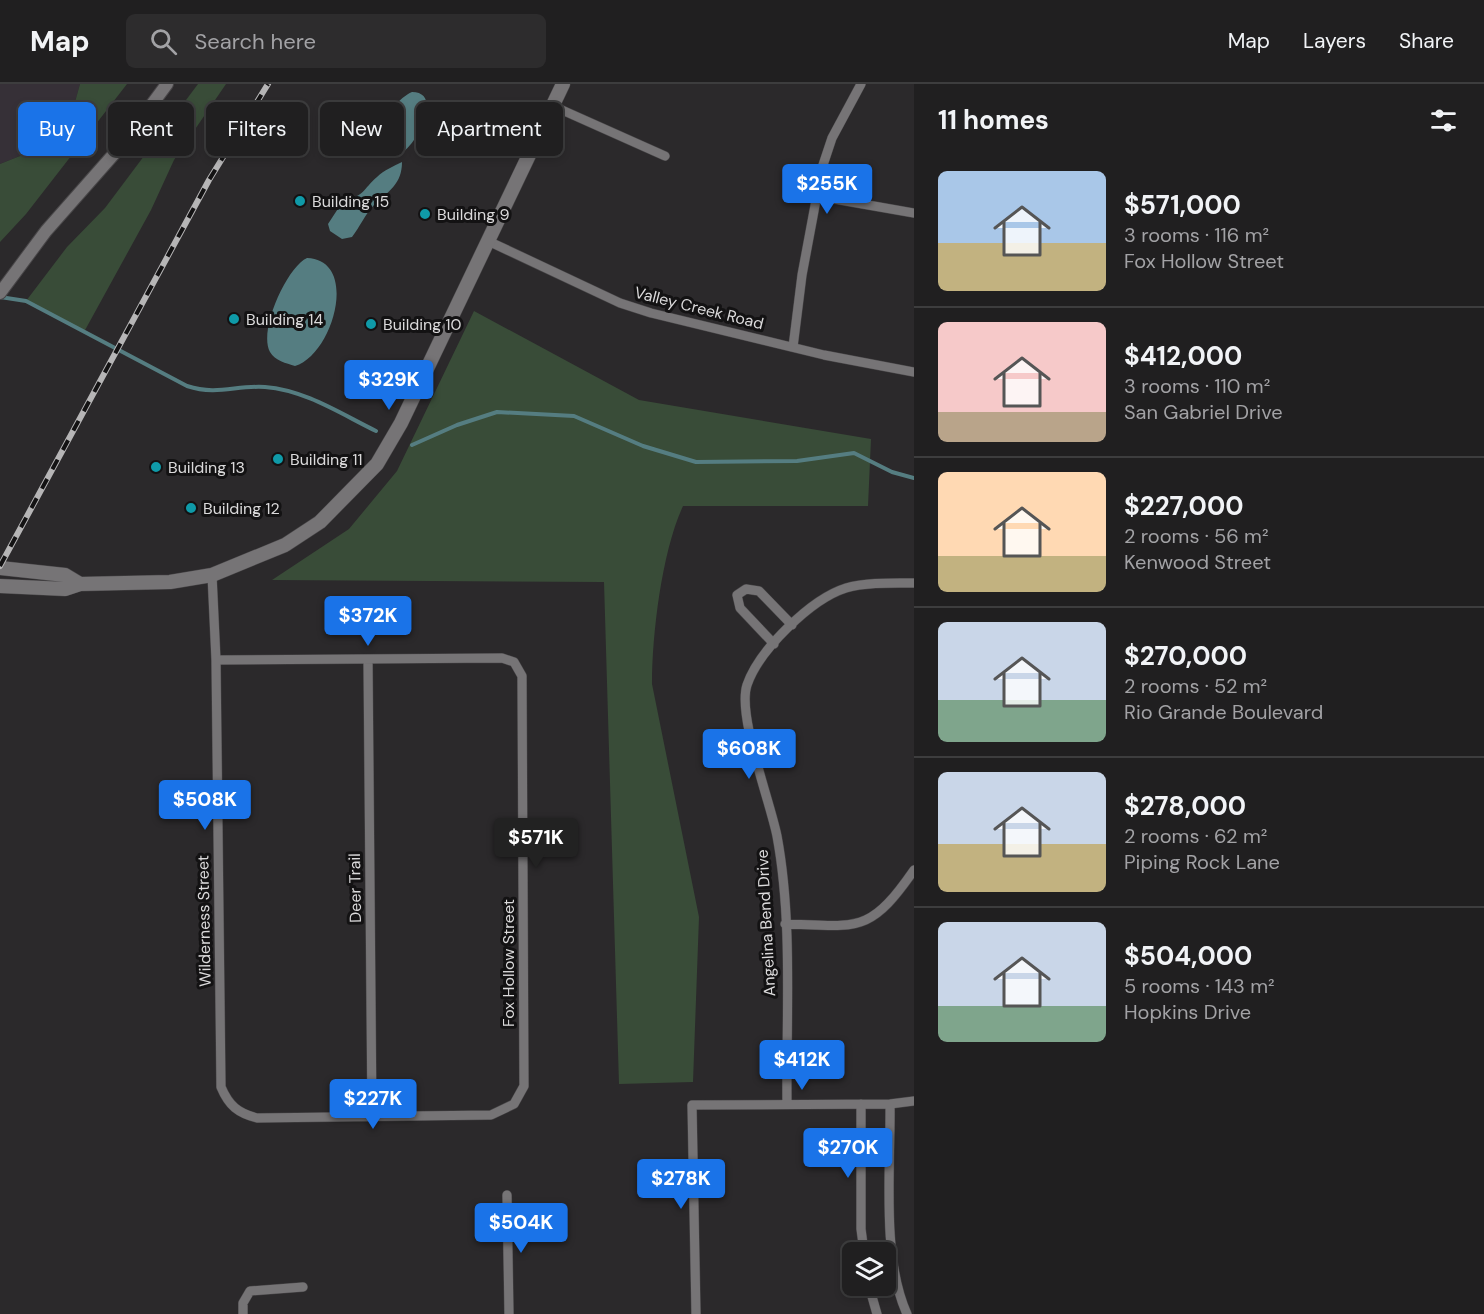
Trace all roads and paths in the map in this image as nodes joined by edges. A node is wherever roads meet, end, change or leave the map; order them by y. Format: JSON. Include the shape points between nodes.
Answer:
{"nodes":[{"id":1,"x":167,"y":84,"type":"edge"},
{"id":2,"x":563,"y":84,"type":"edge"},
{"id":3,"x":861,"y":84,"type":"edge"},
{"id":4,"x":555,"y":102,"type":"edge"},
{"id":5,"x":563,"y":110,"type":"edge"},
{"id":6,"x":529,"y":156,"type":"edge"},
{"id":7,"x":665,"y":156,"type":"dead end"},
{"id":8,"x":817,"y":196,"type":"junction"},
{"id":9,"x":914,"y":213,"type":"edge"},
{"id":10,"x":488,"y":241,"type":"junction"},
{"id":11,"x":0,"y":293,"type":"edge"},
{"id":12,"x":793,"y":347,"type":"junction"},
{"id":13,"x":914,"y":372,"type":"edge"},
{"id":14,"x":0,"y":568,"type":"edge"},
{"id":15,"x":212,"y":575,"type":"junction"},
{"id":16,"x":80,"y":584,"type":"junction"},
{"id":17,"x":914,"y":584,"type":"edge"},
{"id":18,"x":0,"y":586,"type":"edge"},
{"id":19,"x":792,"y":625,"type":"junction"},
{"id":20,"x":774,"y":644,"type":"junction"},
{"id":21,"x":216,"y":660,"type":"junction"},
{"id":22,"x":368,"y":660,"type":"junction"},
{"id":23,"x":914,"y":870,"type":"edge"},
{"id":24,"x":785,"y":924,"type":"junction"},
{"id":25,"x":914,"y":1101,"type":"edge"},
{"id":26,"x":787,"y":1104,"type":"junction"},
{"id":27,"x":861,"y":1104,"type":"junction"},
{"id":28,"x":890,"y":1104,"type":"junction"},
{"id":29,"x":372,"y":1117,"type":"junction"},
{"id":30,"x":507,"y":1195,"type":"dead end"},
{"id":31,"x":863,"y":1242,"type":"edge"},
{"id":32,"x":303,"y":1287,"type":"dead end"},
{"id":33,"x":872,"y":1296,"type":"edge"},
{"id":34,"x":243,"y":1314,"type":"edge"},
{"id":35,"x":509,"y":1314,"type":"edge"},
{"id":36,"x":696,"y":1314,"type":"edge"},
{"id":37,"x":877,"y":1314,"type":"edge"},
{"id":38,"x":907,"y":1314,"type":"edge"}],
"edges":[{"from":1,"to":11,"type":"street"},
{"from":2,"to":4,"type":"main road"},
{"from":3,"to":8,"type":"street","via":[[832,138]]},
{"from":5,"to":7,"type":"street"},
{"from":6,"to":10,"type":"main road"},
{"from":8,"to":9,"type":"street"},
{"from":8,"to":12,"type":"street"},
{"from":10,"to":12,"type":"street","name":"Valley Creek Road","via":[[620,303]]},
{"from":10,"to":15,"type":"main road","via":[[401,423],[377,464],[320,522],[285,545]]},
{"from":12,"to":13,"type":"street","name":"Valley Creek Road"},
{"from":14,"to":16,"type":"main road","via":[[65,575]]},
{"from":15,"to":16,"type":"main road","via":[[170,582]]},
{"from":15,"to":21,"type":"street","name":"Wilderness Street"},
{"from":16,"to":18,"type":"main road","via":[[65,589]]},
{"from":17,"to":19,"type":"street","name":"Angelina Bend Drive","via":[[846,588],[816,604]]},
{"from":19,"to":20,"type":"street","name":"Angelina Bend Drive"},
{"from":19,"to":20,"type":"street","via":[[759,591],[746,589],[737,595],[740,608]]},
{"from":20,"to":24,"type":"street","name":"Angelina Bend Drive","via":[[747,685],[746,700],[777,836]]},
{"from":21,"to":22,"type":"street"},
{"from":21,"to":29,"type":"street","name":"Wilderness Street","via":[[221,1087],[236,1111],[257,1118]]},
{"from":22,"to":29,"type":"street","name":"Deer Trail"},
{"from":22,"to":29,"type":"street","name":"Fox Hollow Street","via":[[502,658],[514,662],[522,676],[524,1086],[514,1104],[491,1115]]},
{"from":23,"to":24,"type":"street","via":[[893,901],[867,921],[852,925]]},
{"from":24,"to":26,"type":"street","name":"Angelina Bend Drive"},
{"from":25,"to":28,"type":"street"},
{"from":26,"to":27,"type":"street"},
{"from":26,"to":36,"type":"street","via":[[692,1105]]},
{"from":27,"to":28,"type":"street"},
{"from":27,"to":31,"type":"street"},
{"from":28,"to":38,"type":"street","via":[[891,1250]]},
{"from":30,"to":35,"type":"street"},
{"from":32,"to":34,"type":"street","via":[[250,1291]]},
{"from":33,"to":37,"type":"street"}]}
